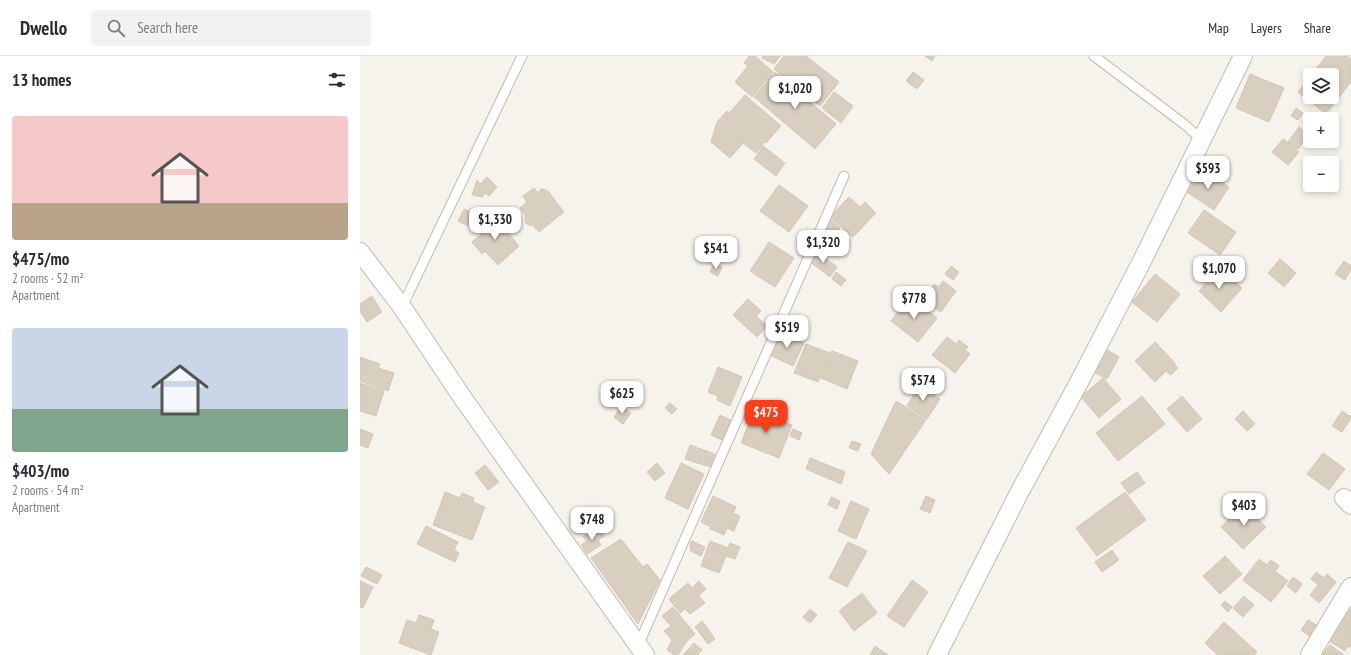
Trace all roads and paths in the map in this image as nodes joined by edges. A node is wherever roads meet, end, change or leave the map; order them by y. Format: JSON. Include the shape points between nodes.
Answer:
{"nodes":[{"id":1,"x":522,"y":56,"type":"edge"},
{"id":2,"x":1094,"y":56,"type":"edge"},
{"id":3,"x":1243,"y":56,"type":"edge"},
{"id":4,"x":1202,"y":140,"type":"junction"},
{"id":5,"x":844,"y":176,"type":"dead end"},
{"id":6,"x":360,"y":252,"type":"edge"},
{"id":7,"x":402,"y":307,"type":"junction"},
{"id":8,"x":1351,"y":587,"type":"edge"},
{"id":9,"x":641,"y":651,"type":"edge"},
{"id":10,"x":937,"y":655,"type":"edge"},
{"id":11,"x":1310,"y":655,"type":"edge"}],
"edges":[{"from":1,"to":7,"type":"lane"},
{"from":2,"to":4,"type":"lane"},
{"from":3,"to":4,"type":"street"},
{"from":4,"to":10,"type":"street","via":[[1142,261]]},
{"from":5,"to":9,"type":"lane"},
{"from":6,"to":7,"type":"street"},
{"from":7,"to":9,"type":"street","via":[[462,397]]},
{"from":8,"to":11,"type":"street"}]}
